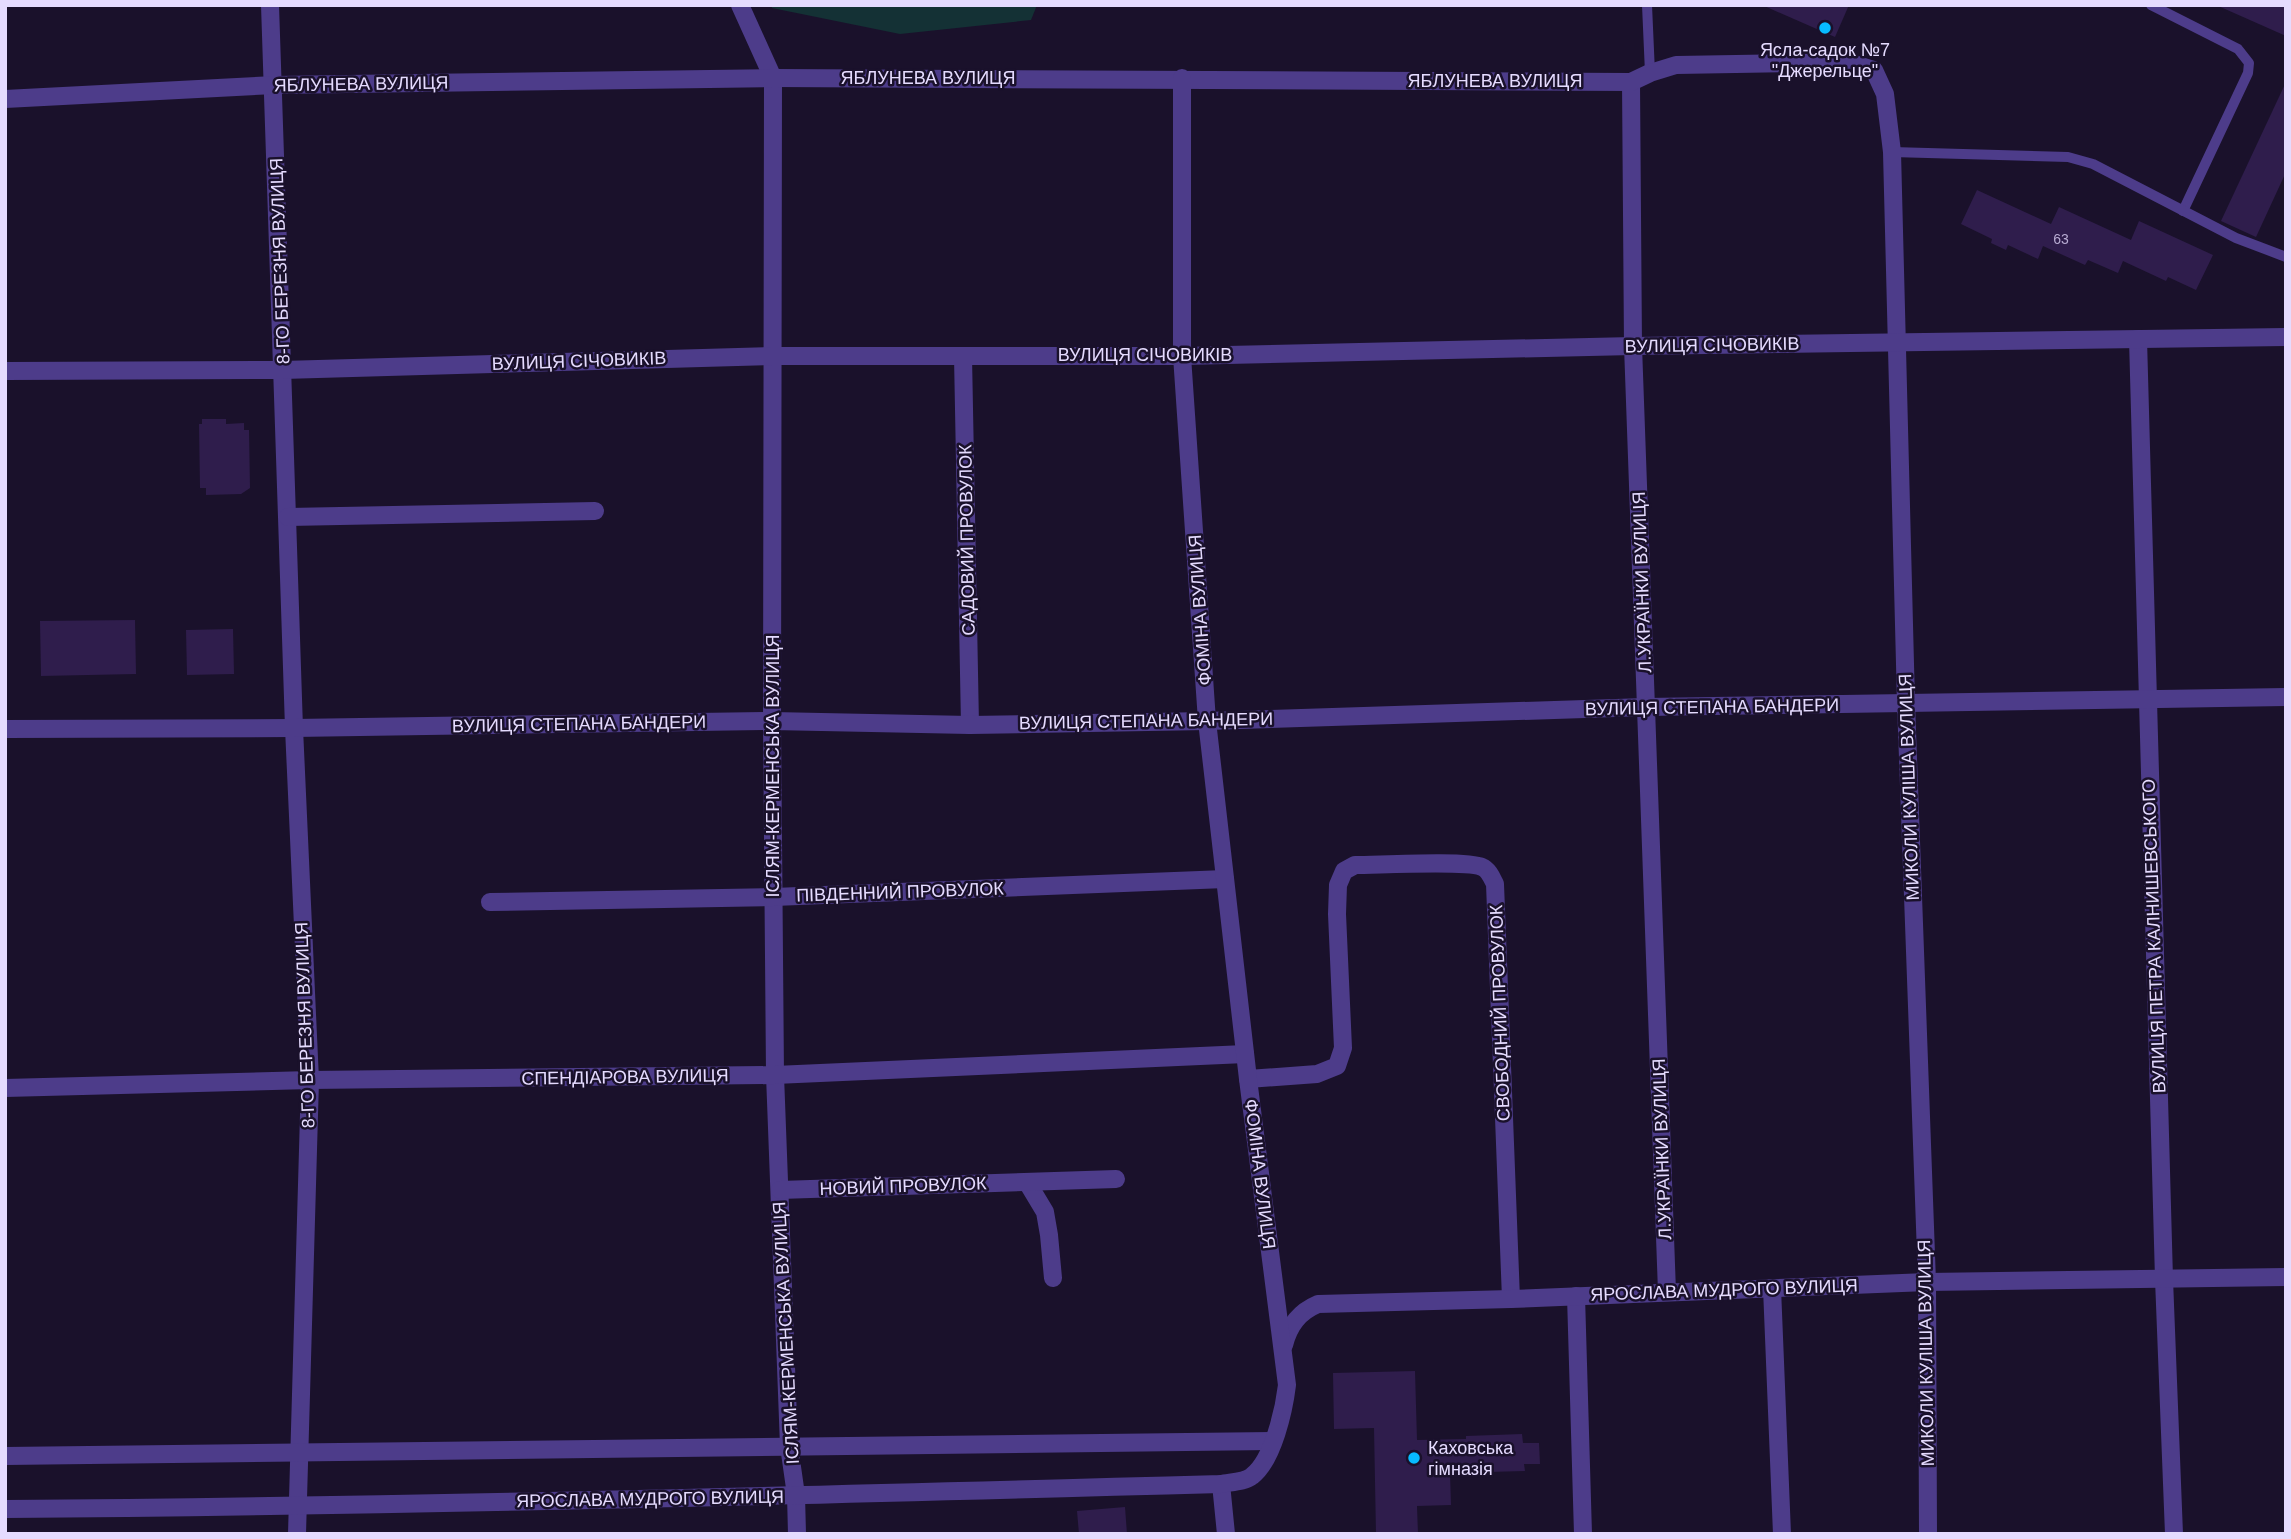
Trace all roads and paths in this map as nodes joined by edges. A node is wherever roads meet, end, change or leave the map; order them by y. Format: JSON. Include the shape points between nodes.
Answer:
{"nodes":[{"id":1,"x":270,"y":5,"type":"edge"},
{"id":2,"x":740,"y":5,"type":"edge"},
{"id":3,"x":1647,"y":5,"type":"edge"},
{"id":4,"x":2151,"y":5,"type":"edge"},
{"id":5,"x":1848,"y":62,"type":"joint"},
{"id":6,"x":1650,"y":73,"type":"junction"},
{"id":7,"x":773,"y":78,"type":"junction"},
{"id":8,"x":1182,"y":78,"type":"junction"},
{"id":9,"x":1631,"y":82,"type":"junction"},
{"id":10,"x":275,"y":85,"type":"junction"},
{"id":11,"x":5,"y":99,"type":"edge"},
{"id":12,"x":1892,"y":152,"type":"junction"},
{"id":13,"x":2183,"y":211,"type":"junction"},
{"id":14,"x":2286,"y":257,"type":"edge"},
{"id":15,"x":2286,"y":337,"type":"edge"},
{"id":16,"x":2137,"y":339,"type":"junction"},
{"id":17,"x":1896,"y":342,"type":"junction"},
{"id":18,"x":1633,"y":346,"type":"junction"},
{"id":19,"x":773,"y":356,"type":"junction"},
{"id":20,"x":963,"y":356,"type":"junction"},
{"id":21,"x":1182,"y":356,"type":"junction"},
{"id":22,"x":283,"y":370,"type":"junction"},
{"id":23,"x":5,"y":371,"type":"edge"},
{"id":24,"x":594,"y":510,"type":"dead end"},
{"id":25,"x":288,"y":517,"type":"junction"},
{"id":26,"x":2286,"y":697,"type":"edge"},
{"id":27,"x":2148,"y":699,"type":"junction"},
{"id":28,"x":1906,"y":703,"type":"junction"},
{"id":29,"x":1646,"y":707,"type":"junction"},
{"id":30,"x":772,"y":721,"type":"junction"},
{"id":31,"x":1207,"y":721,"type":"junction"},
{"id":32,"x":970,"y":725,"type":"junction"},
{"id":33,"x":294,"y":728,"type":"junction"},
{"id":34,"x":5,"y":729,"type":"edge"},
{"id":35,"x":1225,"y":879,"type":"junction"},
{"id":36,"x":774,"y":897,"type":"junction"},
{"id":37,"x":490,"y":902,"type":"dead end"},
{"id":38,"x":1245,"y":1054,"type":"junction"},
{"id":39,"x":775,"y":1075,"type":"junction"},
{"id":40,"x":1248,"y":1079,"type":"junction"},
{"id":41,"x":310,"y":1080,"type":"junction"},
{"id":42,"x":5,"y":1088,"type":"edge"},
{"id":43,"x":1116,"y":1179,"type":"dead end"},
{"id":44,"x":1027,"y":1182,"type":"junction"},
{"id":45,"x":780,"y":1190,"type":"junction"},
{"id":46,"x":2286,"y":1277,"type":"edge"},
{"id":47,"x":1053,"y":1278,"type":"dead end"},
{"id":48,"x":2164,"y":1279,"type":"junction"},
{"id":49,"x":1927,"y":1282,"type":"junction"},
{"id":50,"x":1772,"y":1288,"type":"junction"},
{"id":51,"x":1667,"y":1293,"type":"junction"},
{"id":52,"x":1576,"y":1296,"type":"junction"},
{"id":53,"x":1511,"y":1298,"type":"junction"},
{"id":54,"x":1283,"y":1348,"type":"junction"},
{"id":55,"x":1273,"y":1441,"type":"junction"},
{"id":56,"x":789,"y":1446,"type":"junction"},
{"id":57,"x":300,"y":1453,"type":"junction"},
{"id":58,"x":5,"y":1456,"type":"edge"},
{"id":59,"x":1221,"y":1484,"type":"junction"},
{"id":60,"x":796,"y":1495,"type":"junction"},
{"id":61,"x":296,"y":1507,"type":"junction"},
{"id":62,"x":5,"y":1509,"type":"edge"},
{"id":63,"x":297,"y":1534,"type":"edge"},
{"id":64,"x":797,"y":1534,"type":"edge"},
{"id":65,"x":1226,"y":1534,"type":"edge"},
{"id":66,"x":1583,"y":1534,"type":"edge"},
{"id":67,"x":1782,"y":1534,"type":"edge"},
{"id":68,"x":1928,"y":1534,"type":"edge"},
{"id":69,"x":2174,"y":1534,"type":"edge"}],
"edges":[{"from":1,"to":10,"type":"street","name":"8-ГО БЕРЕЗНЯ ВУЛИЦЯ"},
{"from":2,"to":7,"type":"street","name":"ІСЛЯМ-КЕРМЕНСЬКА ВУЛИЦЯ"},
{"from":3,"to":6,"type":"lane"},
{"from":4,"to":13,"type":"lane","via":[[2238,48],[2249,63]]},
{"from":5,"to":6,"type":"street","name":"ЯБЛУНЕВА ВУЛИЦЯ","via":[[1676,65]]},
{"from":5,"to":12,"type":"street","name":"МИКОЛИ КУЛІША ВУЛИЦЯ","via":[[1874,70],[1885,94]]},
{"from":6,"to":9,"type":"street","name":"ЯБЛУНЕВА ВУЛИЦЯ"},
{"from":7,"to":8,"type":"street","name":"ЯБЛУНЕВА ВУЛИЦЯ"},
{"from":7,"to":10,"type":"street","name":"ЯБЛУНЕВА ВУЛИЦЯ"},
{"from":7,"to":19,"type":"street","name":"ІСЛЯМ-КЕРМЕНСЬКА ВУЛИЦЯ"},
{"from":8,"to":9,"type":"street","name":"ЯБЛУНЕВА ВУЛИЦЯ"},
{"from":8,"to":21,"type":"street","name":"ФОМІНА ВУЛИЦЯ"},
{"from":9,"to":18,"type":"street","name":"Л.УКРАЇНКИ ВУЛИЦЯ"},
{"from":10,"to":11,"type":"street","name":"ЯБЛУНЕВА ВУЛИЦЯ"},
{"from":10,"to":22,"type":"street","name":"8-ГО БЕРЕЗНЯ ВУЛИЦЯ"},
{"from":12,"to":13,"type":"lane","via":[[2068,157],[2093,164]]},
{"from":12,"to":17,"type":"street","name":"МИКОЛИ КУЛІША ВУЛИЦЯ"},
{"from":13,"to":14,"type":"lane"},
{"from":15,"to":16,"type":"street","name":"ВУЛИЦЯ СІЧОВИКІВ"},
{"from":16,"to":17,"type":"street","name":"ВУЛИЦЯ СІЧОВИКІВ"},
{"from":16,"to":27,"type":"street","name":"ВУЛИЦЯ ПЕТРА КАЛНИШЕВСЬКОГО"},
{"from":17,"to":18,"type":"street","name":"ВУЛИЦЯ СІЧОВИКІВ"},
{"from":17,"to":28,"type":"street","name":"МИКОЛИ КУЛІША ВУЛИЦЯ"},
{"from":18,"to":21,"type":"street","name":"ВУЛИЦЯ СІЧОВИКІВ"},
{"from":18,"to":29,"type":"street","name":"Л.УКРАЇНКИ ВУЛИЦЯ"},
{"from":19,"to":20,"type":"street","name":"ВУЛИЦЯ СІЧОВИКІВ"},
{"from":19,"to":22,"type":"street","name":"ВУЛИЦЯ СІЧОВИКІВ"},
{"from":19,"to":30,"type":"street","name":"ІСЛЯМ-КЕРМЕНСЬКА ВУЛИЦЯ"},
{"from":20,"to":21,"type":"street","name":"ВУЛИЦЯ СІЧОВИКІВ"},
{"from":20,"to":32,"type":"street","name":"САДОВИЙ ПРОВУЛОК"},
{"from":21,"to":31,"type":"street","name":"ФОМІНА ВУЛИЦЯ"},
{"from":22,"to":23,"type":"street","name":"ВУЛИЦЯ СІЧОВИКІВ"},
{"from":22,"to":25,"type":"street","name":"8-ГО БЕРЕЗНЯ ВУЛИЦЯ"},
{"from":24,"to":25,"type":"street"},
{"from":25,"to":33,"type":"street","name":"8-ГО БЕРЕЗНЯ ВУЛИЦЯ"},
{"from":26,"to":27,"type":"street","name":"ВУЛИЦЯ СТЕПАНА БАНДЕРИ"},
{"from":27,"to":28,"type":"street","name":"ВУЛИЦЯ СТЕПАНА БАНДЕРИ"},
{"from":27,"to":48,"type":"street","name":"ВУЛИЦЯ ПЕТРА КАЛНИШЕВСЬКОГО"},
{"from":28,"to":29,"type":"street","name":"ВУЛИЦЯ СТЕПАНА БАНДЕРИ"},
{"from":28,"to":49,"type":"street","name":"МИКОЛИ КУЛІША ВУЛИЦЯ"},
{"from":29,"to":31,"type":"street","name":"ВУЛИЦЯ СТЕПАНА БАНДЕРИ"},
{"from":29,"to":51,"type":"street","name":"Л.УКРАЇНКИ ВУЛИЦЯ"},
{"from":30,"to":32,"type":"street","name":"ВУЛИЦЯ СТЕПАНА БАНДЕРИ"},
{"from":30,"to":33,"type":"street","name":"ВУЛИЦЯ СТЕПАНА БАНДЕРИ"},
{"from":30,"to":36,"type":"street","name":"ІСЛЯМ-КЕРМЕНСЬКА ВУЛИЦЯ"},
{"from":31,"to":32,"type":"street","name":"ВУЛИЦЯ СТЕПАНА БАНДЕРИ"},
{"from":31,"to":35,"type":"street","name":"ФОМІНА ВУЛИЦЯ"},
{"from":33,"to":34,"type":"street","name":"ВУЛИЦЯ СТЕПАНА БАНДЕРИ"},
{"from":33,"to":41,"type":"street","name":"8-ГО БЕРЕЗНЯ ВУЛИЦЯ"},
{"from":35,"to":36,"type":"street","name":"ПІВДЕННИЙ ПРОВУЛОК"},
{"from":35,"to":38,"type":"street","name":"ФОМІНА ВУЛИЦЯ"},
{"from":36,"to":37,"type":"street","name":"ПІВДЕННИЙ ПРОВУЛОК"},
{"from":36,"to":39,"type":"street","name":"ІСЛЯМ-КЕРМЕНСЬКА ВУЛИЦЯ"},
{"from":38,"to":39,"type":"street","name":"СПЕНДІАРОВА ВУЛИЦЯ"},
{"from":38,"to":40,"type":"street","name":"ФОМІНА ВУЛИЦЯ"},
{"from":39,"to":41,"type":"street","name":"СПЕНДІАРОВА ВУЛИЦЯ"},
{"from":39,"to":45,"type":"street","name":"ІСЛЯМ-КЕРМЕНСЬКА ВУЛИЦЯ"},
{"from":40,"to":53,"type":"street","name":"СВОБОДНИЙ ПРОВУЛОК","via":[[1317,1074],[1337,1066],[1343,1048],[1338,885],[1344,870],[1355,865],[1460,864],[1480,866],[1488,872],[1495,884]]},
{"from":40,"to":54,"type":"street","name":"ФОМІНА ВУЛИЦЯ"},
{"from":41,"to":42,"type":"street","name":"СПЕНДІАРОВА ВУЛИЦЯ"},
{"from":41,"to":57,"type":"street","name":"8-ГО БЕРЕЗНЯ ВУЛИЦЯ"},
{"from":43,"to":44,"type":"street","name":"НОВИЙ ПРОВУЛОК"},
{"from":44,"to":45,"type":"street","name":"НОВИЙ ПРОВУЛОК"},
{"from":44,"to":47,"type":"street","via":[[1045,1212]]},
{"from":45,"to":56,"type":"street","name":"ІСЛЯМ-КЕРМЕНСЬКА ВУЛИЦЯ"},
{"from":46,"to":48,"type":"street","name":"ЯРОСЛАВА МУДРОГО ВУЛИЦЯ"},
{"from":48,"to":49,"type":"street","name":"ЯРОСЛАВА МУДРОГО ВУЛИЦЯ"},
{"from":48,"to":69,"type":"street","name":"ВУЛИЦЯ ПЕТРА КАЛНИШЕВСЬКОГО"},
{"from":49,"to":50,"type":"street","name":"ЯРОСЛАВА МУДРОГО ВУЛИЦЯ"},
{"from":49,"to":68,"type":"street","name":"МИКОЛИ КУЛІША ВУЛИЦЯ"},
{"from":50,"to":51,"type":"street","name":"ЯРОСЛАВА МУДРОГО ВУЛИЦЯ"},
{"from":50,"to":67,"type":"street"},
{"from":51,"to":52,"type":"street","name":"ЯРОСЛАВА МУДРОГО ВУЛИЦЯ"},
{"from":52,"to":53,"type":"street","name":"ЯРОСЛАВА МУДРОГО ВУЛИЦЯ"},
{"from":52,"to":66,"type":"street"},
{"from":53,"to":54,"type":"street","name":"ЯРОСЛАВА МУДРОГО ВУЛИЦЯ","via":[[1318,1304],[1297,1317]]},
{"from":54,"to":55,"type":"street","name":"ЯРОСЛАВА МУДРОГО ВУЛИЦЯ","via":[[1287,1385],[1283,1417]]},
{"from":55,"to":56,"type":"street"},
{"from":55,"to":59,"type":"street","name":"ЯРОСЛАВА МУДРОГО ВУЛИЦЯ","via":[[1251,1478]]},
{"from":56,"to":57,"type":"street"},
{"from":56,"to":60,"type":"street","name":"ІСЛЯМ-КЕРМЕНСЬКА ВУЛИЦЯ"},
{"from":57,"to":58,"type":"street"},
{"from":57,"to":61,"type":"street","name":"8-ГО БЕРЕЗНЯ ВУЛИЦЯ"},
{"from":59,"to":60,"type":"street","name":"ЯРОСЛАВА МУДРОГО ВУЛИЦЯ"},
{"from":59,"to":65,"type":"street"},
{"from":60,"to":61,"type":"street","name":"ЯРОСЛАВА МУДРОГО ВУЛИЦЯ"},
{"from":60,"to":64,"type":"street","name":"ІСЛЯМ-КЕРМЕНСЬКА ВУЛИЦЯ"},
{"from":61,"to":62,"type":"street","name":"ЯРОСЛАВА МУДРОГО ВУЛИЦЯ"},
{"from":61,"to":63,"type":"street","name":"8-ГО БЕРЕЗНЯ ВУЛИЦЯ"}]}
